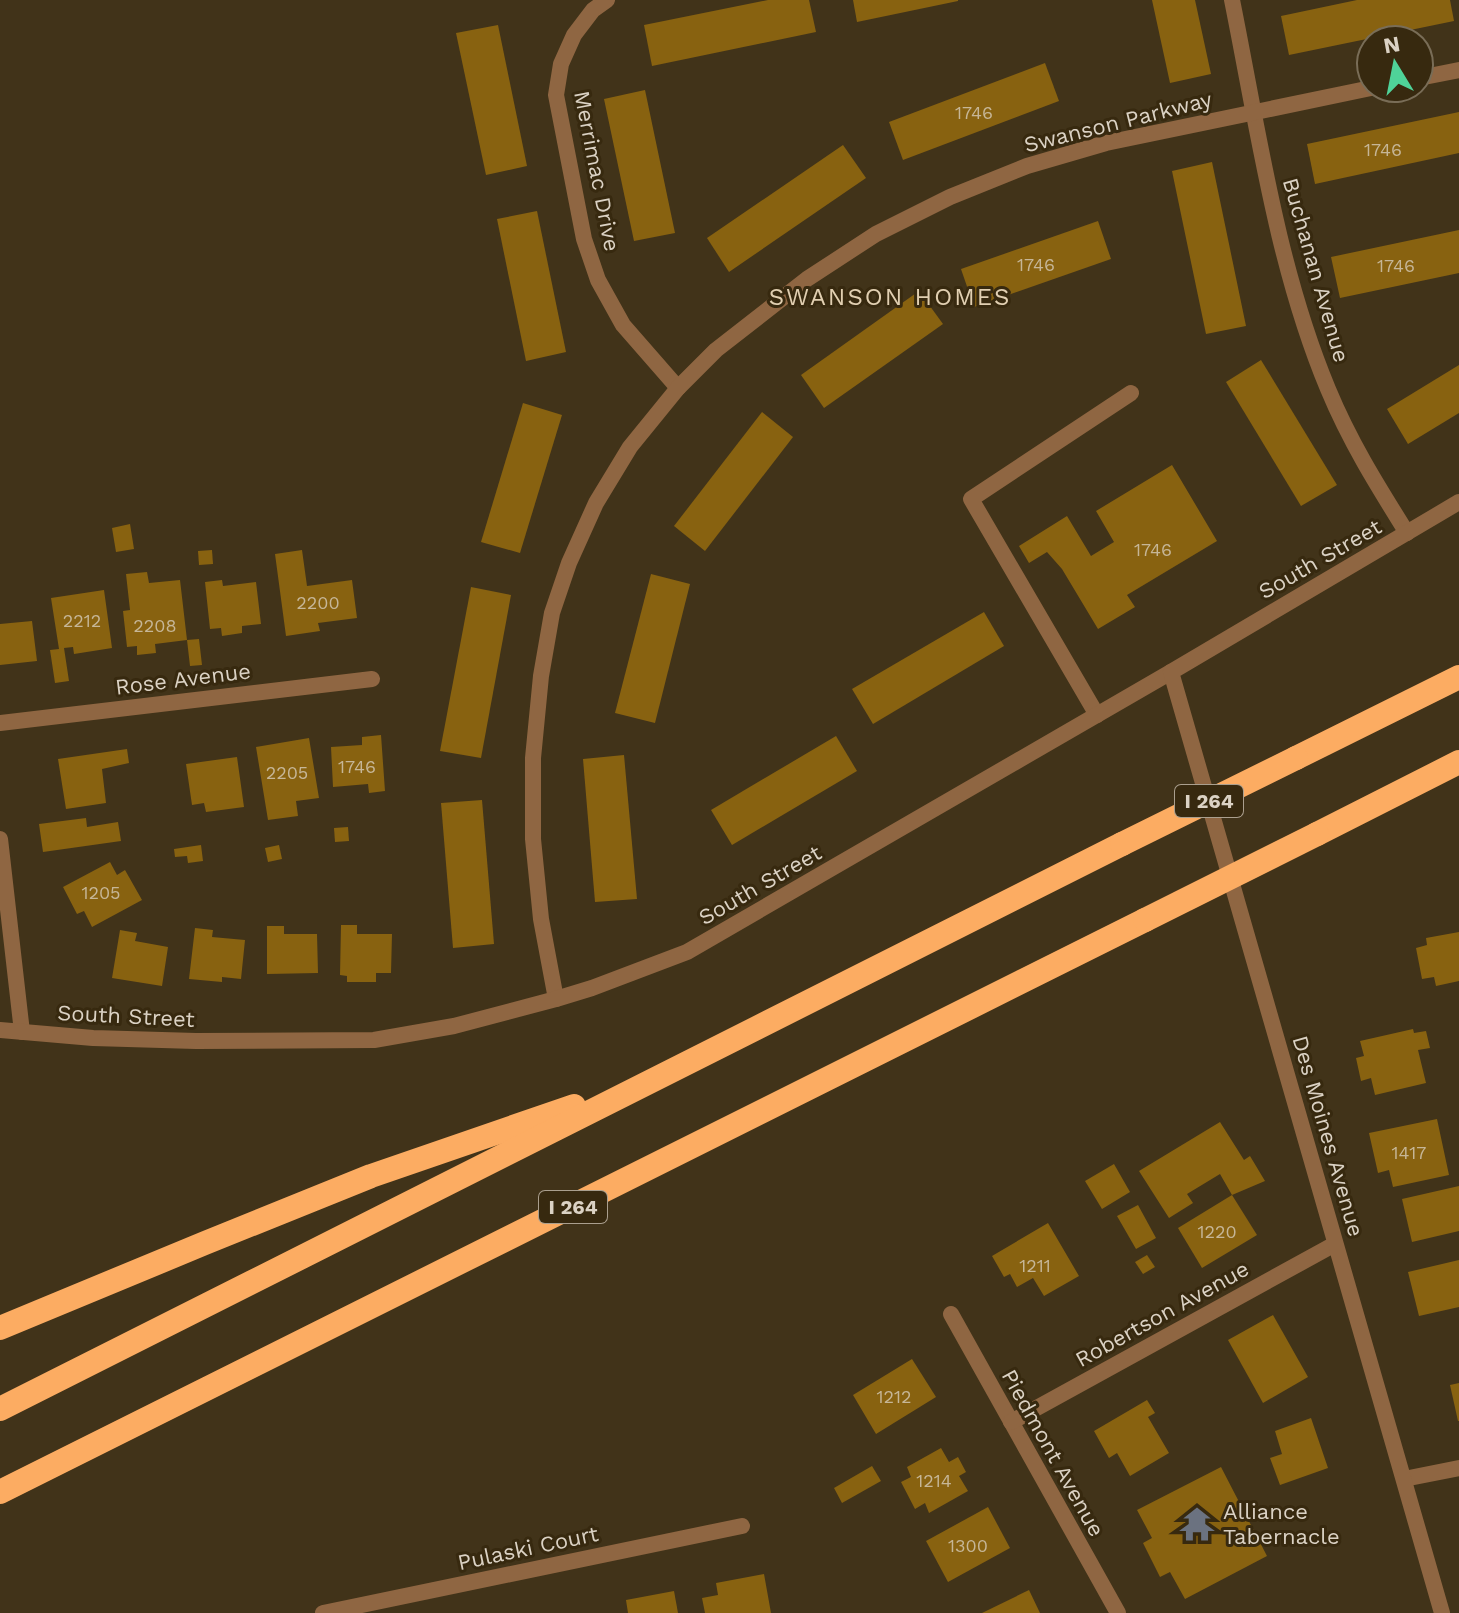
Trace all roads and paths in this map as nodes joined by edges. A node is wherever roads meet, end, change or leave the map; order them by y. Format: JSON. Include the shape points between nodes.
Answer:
{"nodes":[{"id":1,"x":607,"y":0,"type":"edge"},
{"id":2,"x":1232,"y":0,"type":"edge"},
{"id":3,"x":1459,"y":70,"type":"edge"},
{"id":4,"x":1435,"y":75,"type":"edge"},
{"id":5,"x":1355,"y":91,"type":"edge"},
{"id":6,"x":1254,"y":112,"type":"junction"},
{"id":7,"x":678,"y":388,"type":"junction"},
{"id":8,"x":1131,"y":393,"type":"dead end"},
{"id":9,"x":1459,"y":502,"type":"edge"},
{"id":10,"x":1407,"y":533,"type":"junction"},
{"id":11,"x":1171,"y":672,"type":"junction"},
{"id":12,"x":1459,"y":677,"type":"edge"},
{"id":13,"x":372,"y":679,"type":"dead end"},
{"id":14,"x":1097,"y":715,"type":"junction"},
{"id":15,"x":0,"y":723,"type":"edge"},
{"id":16,"x":1459,"y":762,"type":"edge"},
{"id":17,"x":0,"y":839,"type":"edge"},
{"id":18,"x":556,"y":999,"type":"junction"},
{"id":19,"x":0,"y":1030,"type":"edge"},
{"id":20,"x":22,"y":1032,"type":"junction"},
{"id":21,"x":667,"y":1074,"type":"junction"},
{"id":22,"x":1335,"y":1244,"type":"junction"},
{"id":23,"x":951,"y":1314,"type":"dead end"},
{"id":24,"x":0,"y":1328,"type":"edge"},
{"id":25,"x":0,"y":1409,"type":"edge"},
{"id":26,"x":1011,"y":1422,"type":"junction"},
{"id":27,"x":1459,"y":1468,"type":"edge"},
{"id":28,"x":1404,"y":1479,"type":"junction"},
{"id":29,"x":0,"y":1492,"type":"edge"},
{"id":30,"x":742,"y":1526,"type":"dead end"},
{"id":31,"x":323,"y":1613,"type":"edge"},
{"id":32,"x":1118,"y":1613,"type":"edge"},
{"id":33,"x":1442,"y":1613,"type":"edge"}],
"edges":[{"from":1,"to":7,"type":"street","name":"Merrimac Drive","via":[[574,35],[561,64],[556,95],[584,239],[598,280],[623,325]]},
{"from":2,"to":6,"type":"street","name":"Buchanan Avenue"},
{"from":3,"to":4,"type":"street"},
{"from":5,"to":6,"type":"street","name":"Swanson Parkway"},
{"from":6,"to":7,"type":"street","name":"Swanson Parkway","via":[[1106,143],[1027,166],[950,197],[876,234],[807,279],[716,350]]},
{"from":6,"to":10,"type":"street","name":"Buchanan Avenue","via":[[1279,235],[1307,333],[1359,457]]},
{"from":7,"to":18,"type":"street","name":"Swanson Parkway","via":[[630,447],[596,503],[552,613],[533,758],[533,839]]},
{"from":8,"to":14,"type":"street","via":[[971,499]]},
{"from":9,"to":10,"type":"street","name":"South Street"},
{"from":10,"to":11,"type":"street","name":"South Street"},
{"from":11,"to":14,"type":"street","name":"South Street"},
{"from":11,"to":22,"type":"street","name":"Des Moines Avenue"},
{"from":12,"to":21,"type":"highway","number":"I 264","bridge":true},
{"from":13,"to":15,"type":"street","name":"Rose Avenue"},
{"from":14,"to":18,"type":"street","name":"South Street","via":[[687,952]]},
{"from":16,"to":29,"type":"highway","number":"I 264","bridge":true},
{"from":17,"to":20,"type":"street"},
{"from":18,"to":20,"type":"street","name":"South Street","via":[[374,1040],[196,1041]]},
{"from":19,"to":20,"type":"street","name":"South Street"},
{"from":21,"to":24,"type":"highway","via":[[371,1176]]},
{"from":21,"to":25,"type":"highway","number":"I 264"},
{"from":22,"to":26,"type":"street","name":"Robertson Avenue"},
{"from":22,"to":28,"type":"street","name":"Des Moines Avenue"},
{"from":23,"to":26,"type":"street","name":"Piedmont Avenue"},
{"from":26,"to":32,"type":"street","name":"Piedmont Avenue"},
{"from":27,"to":28,"type":"street"},
{"from":28,"to":33,"type":"street","name":"Des Moines Avenue"},
{"from":30,"to":31,"type":"street","name":"Pulaski Court"}]}
